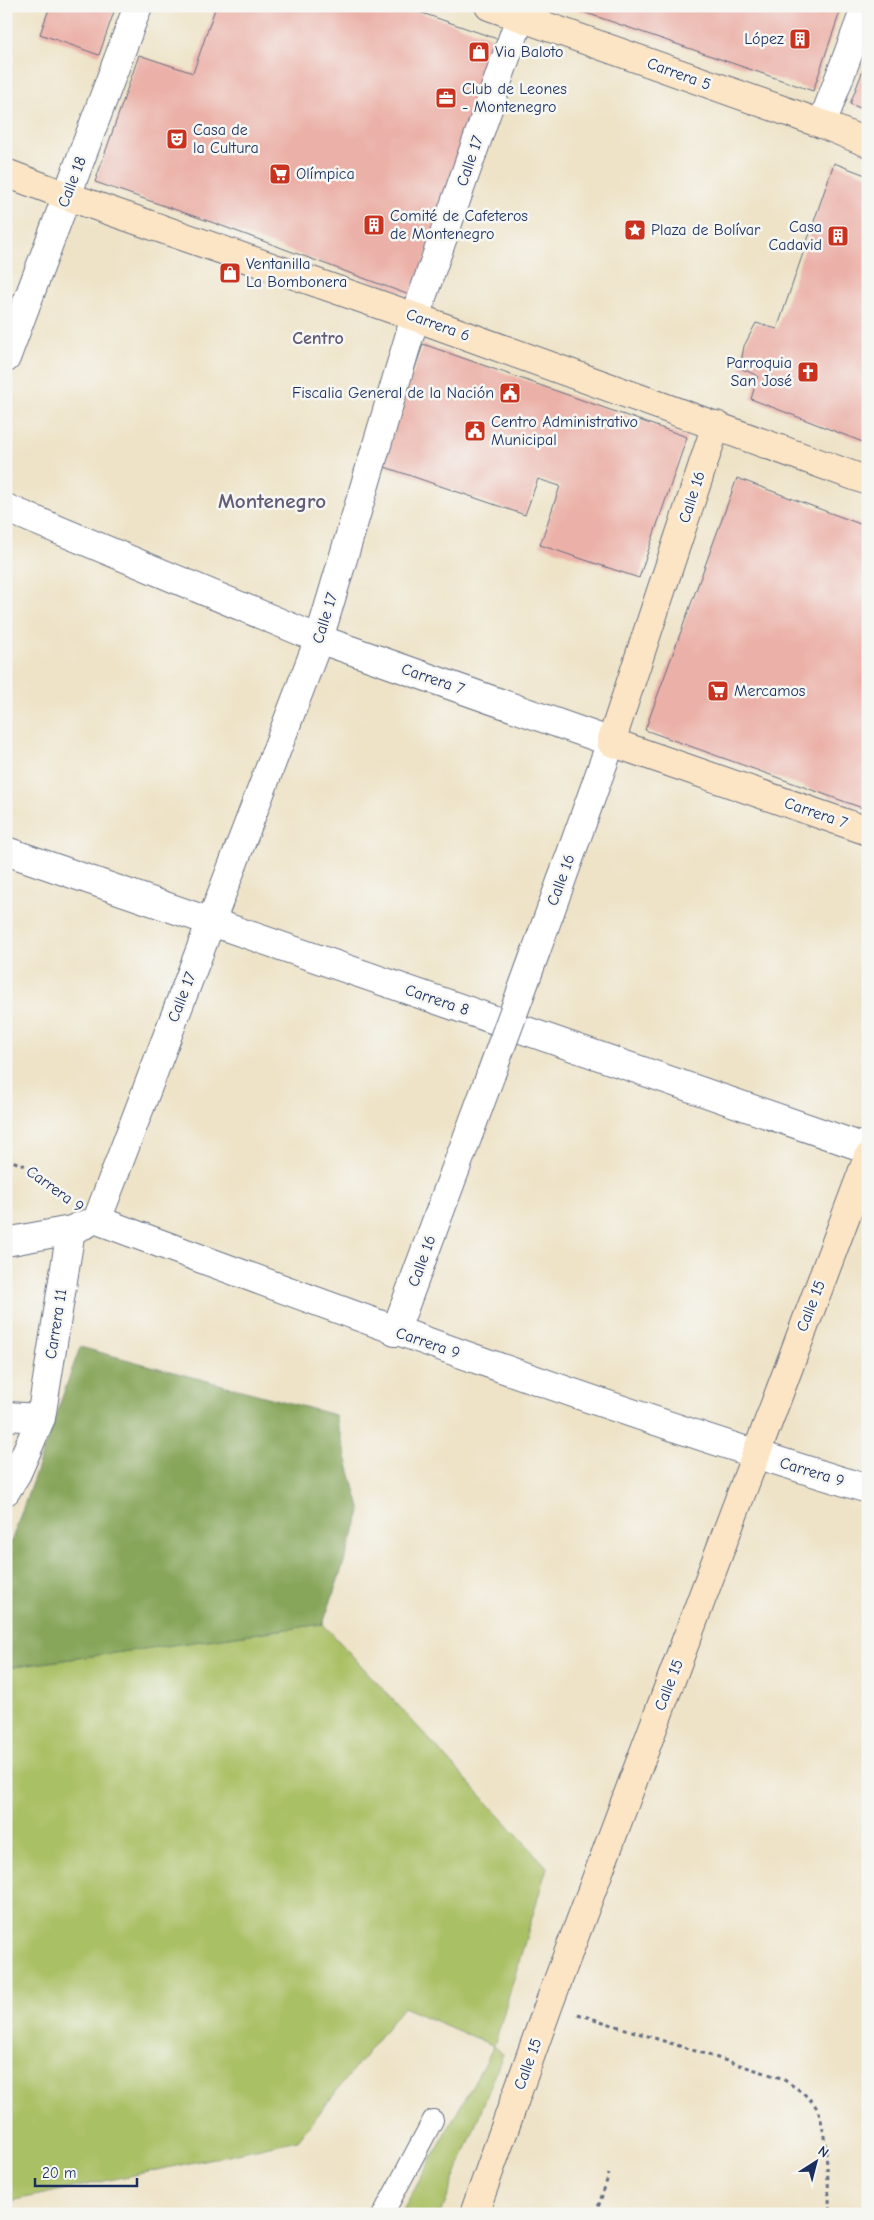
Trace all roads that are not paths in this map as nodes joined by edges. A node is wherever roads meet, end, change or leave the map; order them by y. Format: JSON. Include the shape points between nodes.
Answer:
{"nodes":[{"id":1,"x":138,"y":6,"type":"edge"},
{"id":2,"x":489,"y":6,"type":"edge"},
{"id":3,"x":866,"y":6,"type":"edge"},
{"id":4,"x":522,"y":12,"type":"edge"},
{"id":5,"x":822,"y":124,"type":"junction"},
{"id":6,"x":868,"y":143,"type":"edge"},
{"id":7,"x":6,"y":173,"type":"edge"},
{"id":8,"x":67,"y":196,"type":"junction"},
{"id":9,"x":415,"y":317,"type":"junction"},
{"id":10,"x":6,"y":358,"type":"edge"},
{"id":11,"x":716,"y":425,"type":"junction"},
{"id":12,"x":868,"y":481,"type":"edge"},
{"id":13,"x":6,"y":508,"type":"edge"},
{"id":14,"x":319,"y":639,"type":"junction"},
{"id":15,"x":611,"y":742,"type":"junction"},
{"id":16,"x":868,"y":831,"type":"edge"},
{"id":17,"x":6,"y":851,"type":"edge"},
{"id":18,"x":211,"y":921,"type":"junction"},
{"id":19,"x":868,"y":1149,"type":"edge"},
{"id":20,"x":868,"y":1157,"type":"edge"},
{"id":21,"x":97,"y":1220,"type":"junction"},
{"id":22,"x":71,"y":1230,"type":"junction"},
{"id":23,"x":6,"y":1242,"type":"edge"},
{"id":24,"x":395,"y":1332,"type":"junction"},
{"id":25,"x":6,"y":1416,"type":"edge"},
{"id":26,"x":42,"y":1418,"type":"junction"},
{"id":27,"x":754,"y":1455,"type":"junction"},
{"id":28,"x":868,"y":1489,"type":"edge"},
{"id":29,"x":6,"y":1491,"type":"edge"},
{"id":30,"x":433,"y":2120,"type":"dead end"},
{"id":31,"x":383,"y":2214,"type":"edge"},
{"id":32,"x":474,"y":2214,"type":"edge"}],
"edges":[{"from":1,"to":8,"type":"street","name":"Calle 18"},
{"from":2,"to":4,"type":"street","name":"Carrera 5"},
{"from":3,"to":5,"type":"street"},
{"from":4,"to":5,"type":"street","name":"Carrera 5"},
{"from":4,"to":9,"type":"street","name":"Calle 17"},
{"from":5,"to":6,"type":"street","name":"Carrera 5"},
{"from":7,"to":8,"type":"street","name":"Carrera 6"},
{"from":8,"to":9,"type":"street","name":"Carrera 6"},
{"from":8,"to":10,"type":"street","name":"Calle 18"},
{"from":9,"to":11,"type":"street","name":"Carrera 6"},
{"from":9,"to":14,"type":"street","name":"Calle 17"},
{"from":11,"to":12,"type":"street","name":"Carrera 6"},
{"from":11,"to":15,"type":"street","name":"Calle 16"},
{"from":13,"to":14,"type":"street","name":"Carrera 7"},
{"from":14,"to":15,"type":"street","name":"Carrera 7"},
{"from":14,"to":18,"type":"street","name":"Calle 17"},
{"from":15,"to":16,"type":"street","name":"Carrera 7"},
{"from":15,"to":24,"type":"street","name":"Calle 16","bridge":true},
{"from":17,"to":18,"type":"street","name":"Carrera 8"},
{"from":18,"to":19,"type":"street","name":"Carrera 8"},
{"from":18,"to":21,"type":"street","name":"Calle 17"},
{"from":20,"to":27,"type":"street","name":"Calle 15"},
{"from":21,"to":22,"type":"street"},
{"from":21,"to":24,"type":"street","name":"Carrera 9"},
{"from":22,"to":23,"type":"street"},
{"from":22,"to":26,"type":"street","name":"Carrera 11"},
{"from":24,"to":27,"type":"street","name":"Carrera 9"},
{"from":25,"to":26,"type":"street"},
{"from":26,"to":29,"type":"street","name":"Carrera 11"},
{"from":27,"to":28,"type":"street","name":"Carrera 9"},
{"from":27,"to":32,"type":"street","name":"Calle 15"},
{"from":30,"to":31,"type":"lane"}]}
